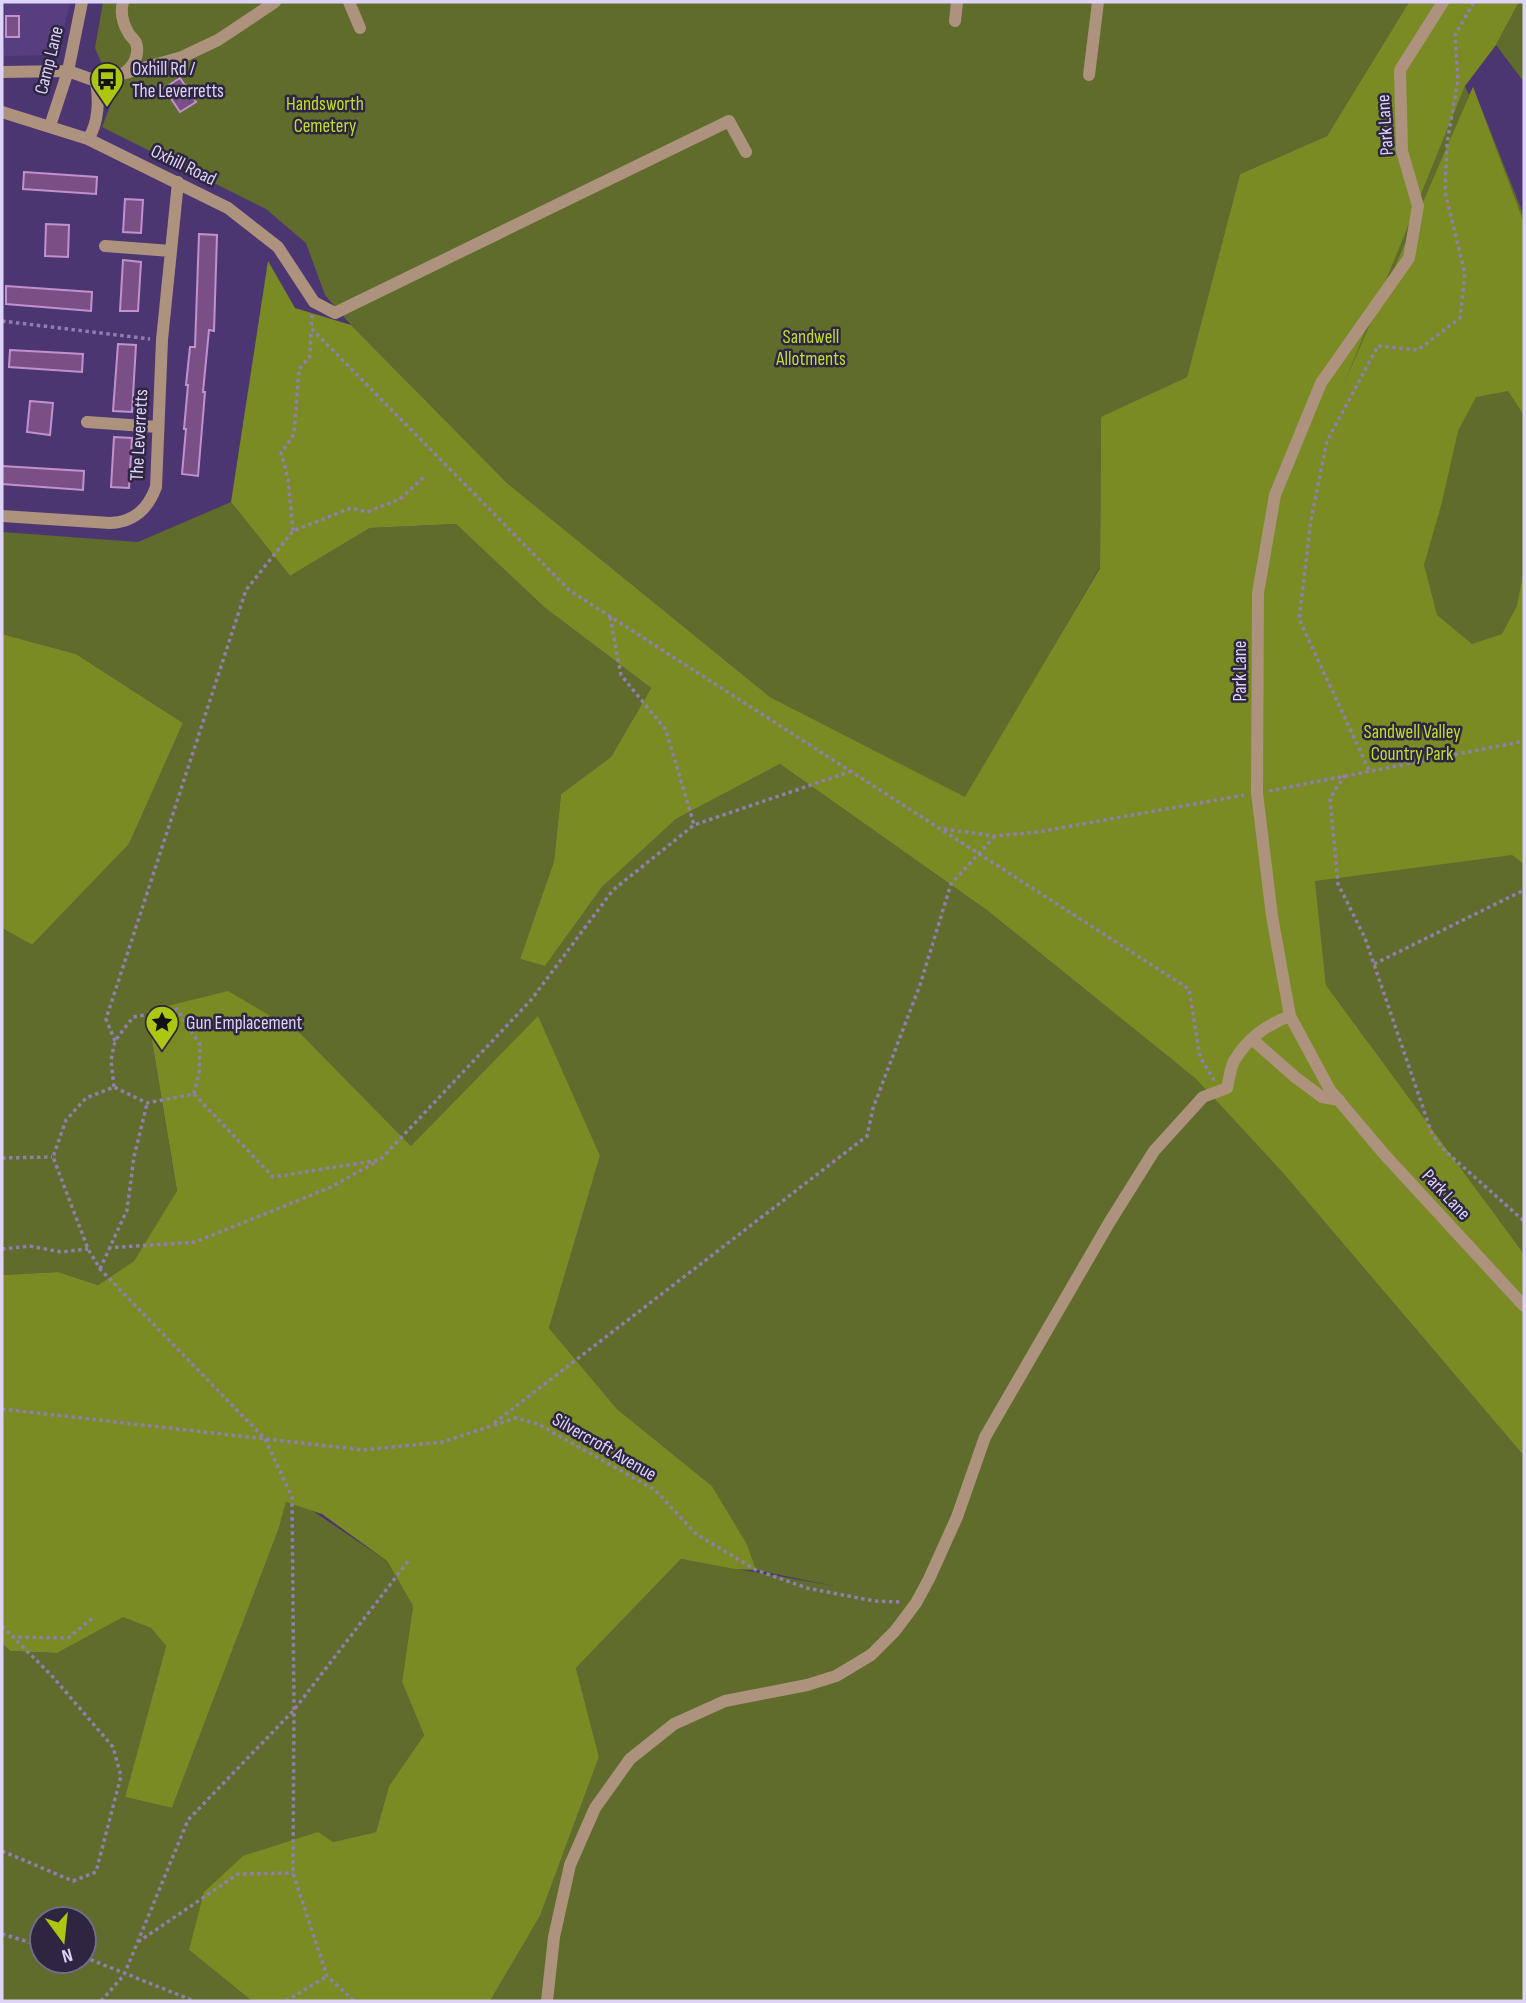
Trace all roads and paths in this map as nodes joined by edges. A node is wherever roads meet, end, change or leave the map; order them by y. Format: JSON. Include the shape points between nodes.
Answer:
{"nodes":[{"id":1,"x":82,"y":2,"type":"edge"},
{"id":2,"x":123,"y":2,"type":"edge"},
{"id":3,"x":275,"y":2,"type":"edge"},
{"id":4,"x":349,"y":2,"type":"edge"},
{"id":5,"x":957,"y":2,"type":"edge"},
{"id":6,"x":1098,"y":2,"type":"edge"},
{"id":7,"x":1443,"y":2,"type":"edge"},
{"id":8,"x":1474,"y":2,"type":"edge"},
{"id":9,"x":955,"y":21,"type":"dead end"},
{"id":10,"x":360,"y":28,"type":"dead end"},
{"id":11,"x":68,"y":71,"type":"junction"},
{"id":12,"x":2,"y":72,"type":"edge"},
{"id":13,"x":120,"y":75,"type":"junction"},
{"id":14,"x":1088,"y":75,"type":"dead end"},
{"id":15,"x":96,"y":81,"type":"junction"},
{"id":16,"x":2,"y":112,"type":"edge"},
{"id":17,"x":50,"y":126,"type":"junction"},
{"id":18,"x":88,"y":139,"type":"junction"},
{"id":19,"x":746,"y":152,"type":"dead end"},
{"id":20,"x":178,"y":182,"type":"junction"},
{"id":21,"x":105,"y":246,"type":"dead end"},
{"id":22,"x":171,"y":251,"type":"junction"},
{"id":23,"x":314,"y":302,"type":"junction"},
{"id":24,"x":2,"y":321,"type":"edge"},
{"id":25,"x":311,"y":328,"type":"junction"},
{"id":26,"x":162,"y":341,"type":"junction"},
{"id":27,"x":87,"y":422,"type":"dead end"},
{"id":28,"x":158,"y":427,"type":"junction"},
{"id":29,"x":425,"y":475,"type":"dead end"},
{"id":30,"x":2,"y":516,"type":"edge"},
{"id":31,"x":293,"y":531,"type":"junction"},
{"id":32,"x":610,"y":616,"type":"junction"},
{"id":33,"x":1524,"y":741,"type":"edge"},
{"id":34,"x":1368,"y":770,"type":"junction"},
{"id":35,"x":851,"y":772,"type":"junction"},
{"id":36,"x":1345,"y":775,"type":"junction"},
{"id":37,"x":1257,"y":793,"type":"junction"},
{"id":38,"x":694,"y":825,"type":"junction"},
{"id":39,"x":940,"y":829,"type":"junction"},
{"id":40,"x":995,"y":836,"type":"junction"},
{"id":41,"x":979,"y":854,"type":"junction"},
{"id":42,"x":1524,"y":890,"type":"edge"},
{"id":43,"x":1374,"y":964,"type":"junction"},
{"id":44,"x":1290,"y":1016,"type":"junction"},
{"id":45,"x":1252,"y":1039,"type":"junction"},
{"id":46,"x":115,"y":1041,"type":"junction"},
{"id":47,"x":114,"y":1087,"type":"junction"},
{"id":48,"x":1227,"y":1088,"type":"junction"},
{"id":49,"x":194,"y":1094,"type":"junction"},
{"id":50,"x":1339,"y":1100,"type":"junction"},
{"id":51,"x":147,"y":1103,"type":"junction"},
{"id":52,"x":2,"y":1157,"type":"edge"},
{"id":53,"x":52,"y":1157,"type":"junction"},
{"id":54,"x":380,"y":1160,"type":"junction"},
{"id":55,"x":1524,"y":1222,"type":"edge"},
{"id":56,"x":88,"y":1248,"type":"junction"},
{"id":57,"x":108,"y":1248,"type":"junction"},
{"id":58,"x":2,"y":1249,"type":"edge"},
{"id":59,"x":100,"y":1269,"type":"junction"},
{"id":60,"x":1524,"y":1306,"type":"edge"},
{"id":61,"x":2,"y":1409,"type":"edge"},
{"id":62,"x":489,"y":1427,"type":"junction"},
{"id":63,"x":265,"y":1438,"type":"junction"},
{"id":64,"x":409,"y":1560,"type":"dead end"},
{"id":65,"x":916,"y":1603,"type":"junction"},
{"id":66,"x":94,"y":1617,"type":"dead end"},
{"id":67,"x":2,"y":1626,"type":"edge"},
{"id":68,"x":13,"y":1637,"type":"junction"},
{"id":69,"x":294,"y":1710,"type":"junction"},
{"id":70,"x":2,"y":1851,"type":"edge"},
{"id":71,"x":293,"y":1873,"type":"junction"},
{"id":72,"x":2,"y":1934,"type":"edge"},
{"id":73,"x":28,"y":1942,"type":"edge"},
{"id":74,"x":136,"y":1943,"type":"junction"},
{"id":75,"x":98,"y":1962,"type":"edge"},
{"id":76,"x":124,"y":1975,"type":"junction"},
{"id":77,"x":327,"y":1976,"type":"junction"},
{"id":78,"x":101,"y":2001,"type":"edge"},
{"id":79,"x":194,"y":2001,"type":"edge"},
{"id":80,"x":286,"y":2001,"type":"edge"},
{"id":81,"x":354,"y":2001,"type":"edge"},
{"id":82,"x":547,"y":2001,"type":"edge"}],
"edges":[{"from":1,"to":11,"type":"street","name":"Camp Lane"},
{"from":2,"to":13,"type":"street","via":[[122,19],[136,44],[136,57],[131,68]]},
{"from":3,"to":13,"type":"street","via":[[183,57]]},
{"from":4,"to":10,"type":"street"},
{"from":5,"to":9,"type":"street"},
{"from":6,"to":14,"type":"street"},
{"from":7,"to":37,"type":"street","name":"Park Lane","via":[[1400,70],[1402,151],[1418,206],[1409,258],[1321,383],[1275,495],[1258,593]]},
{"from":8,"to":34,"type":"path","via":[[1455,35],[1458,80],[1447,143],[1445,192],[1465,274],[1460,318],[1418,350],[1378,346],[1327,441],[1311,520],[1299,619]]},
{"from":11,"to":12,"type":"street"},
{"from":11,"to":15,"type":"street"},
{"from":11,"to":17,"type":"street","name":"Camp Lane"},
{"from":13,"to":15,"type":"street"},
{"from":15,"to":18,"type":"street","via":[[99,100]]},
{"from":16,"to":17,"type":"street","name":"Oxhill Road"},
{"from":17,"to":18,"type":"street","name":"Oxhill Road"},
{"from":18,"to":20,"type":"street","name":"Oxhill Road"},
{"from":19,"to":23,"type":"street","via":[[729,121],[335,313]]},
{"from":20,"to":22,"type":"street","name":"The Leverretts"},
{"from":20,"to":23,"type":"street","name":"Oxhill Road","via":[[228,208],[278,247]]},
{"from":21,"to":22,"type":"street"},
{"from":22,"to":26,"type":"street","name":"The Leverretts"},
{"from":23,"to":25,"type":"path"},
{"from":24,"to":26,"type":"path"},
{"from":25,"to":31,"type":"path","via":[[310,356],[299,369],[295,434],[281,453]]},
{"from":25,"to":32,"type":"path","via":[[569,590]]},
{"from":26,"to":28,"type":"street","name":"The Leverretts"},
{"from":27,"to":28,"type":"street"},
{"from":28,"to":30,"type":"street","name":"The Leverretts","via":[[156,487],[133,518],[110,523]]},
{"from":29,"to":31,"type":"path","via":[[400,499],[367,512],[351,508]]},
{"from":31,"to":46,"type":"path","via":[[246,590],[106,1019]]},
{"from":32,"to":35,"type":"path"},
{"from":32,"to":38,"type":"path","via":[[621,674],[666,730]]},
{"from":33,"to":34,"type":"path"},
{"from":34,"to":36,"type":"path"},
{"from":35,"to":38,"type":"path"},
{"from":35,"to":39,"type":"path"},
{"from":36,"to":37,"type":"path"},
{"from":36,"to":43,"type":"path","via":[[1330,798],[1336,871]]},
{"from":37,"to":40,"type":"path"},
{"from":37,"to":44,"type":"street","name":"Park Lane"},
{"from":38,"to":54,"type":"path","via":[[613,890],[531,1000]]},
{"from":39,"to":40,"type":"path"},
{"from":39,"to":41,"type":"path"},
{"from":40,"to":41,"type":"path"},
{"from":41,"to":48,"type":"path","via":[[1189,989],[1200,1057],[1212,1079]]},
{"from":41,"to":62,"type":"path","via":[[951,884],[867,1136]]},
{"from":42,"to":43,"type":"path"},
{"from":43,"to":55,"type":"path","via":[[1432,1134]]},
{"from":44,"to":45,"type":"street","via":[[1264,1027]]},
{"from":44,"to":50,"type":"street","name":"Park Lane"},
{"from":45,"to":48,"type":"street","via":[[1233,1063]]},
{"from":45,"to":50,"type":"street","via":[[1322,1097]]},
{"from":46,"to":47,"type":"path","via":[[111,1060]]},
{"from":46,"to":49,"type":"path","via":[[133,1017],[177,1009],[200,1045]]},
{"from":47,"to":51,"type":"path"},
{"from":47,"to":53,"type":"path","via":[[86,1098],[66,1119]]},
{"from":48,"to":65,"type":"street","via":[[1203,1097],[1154,1151],[1109,1223],[985,1437],[957,1517]]},
{"from":49,"to":51,"type":"path"},
{"from":49,"to":54,"type":"path","via":[[273,1177]]},
{"from":50,"to":60,"type":"street","name":"Park Lane"},
{"from":51,"to":57,"type":"path","via":[[127,1210]]},
{"from":52,"to":53,"type":"path"},
{"from":53,"to":56,"type":"path"},
{"from":54,"to":57,"type":"path","via":[[329,1188],[195,1242]]},
{"from":56,"to":58,"type":"path","via":[[61,1252],[30,1246]]},
{"from":56,"to":59,"type":"path"},
{"from":57,"to":59,"type":"path"},
{"from":59,"to":63,"type":"path"},
{"from":61,"to":63,"type":"path","name":"Silvercroft Avenue"},
{"from":62,"to":63,"type":"path","name":"Silvercroft Avenue","via":[[442,1442],[363,1450]]},
{"from":62,"to":65,"type":"path","name":"Silvercroft Avenue","via":[[516,1418],[538,1424],[655,1490],[696,1534],[756,1570],[807,1588],[874,1601]]},
{"from":63,"to":69,"type":"path","via":[[292,1497]]},
{"from":64,"to":69,"type":"path"},
{"from":65,"to":82,"type":"street","via":[[871,1655],[836,1676],[725,1701],[674,1724],[630,1759],[595,1808],[570,1865],[554,1937]]},
{"from":66,"to":68,"type":"path","via":[[68,1638]]},
{"from":67,"to":68,"type":"path"},
{"from":68,"to":70,"type":"path","via":[[113,1746],[121,1776],[96,1872],[73,1881]]},
{"from":69,"to":71,"type":"path"},
{"from":69,"to":74,"type":"path","via":[[188,1820]]},
{"from":71,"to":74,"type":"path","via":[[238,1874]]},
{"from":71,"to":77,"type":"path"},
{"from":72,"to":73,"type":"path"},
{"from":74,"to":76,"type":"path"},
{"from":75,"to":76,"type":"path"},
{"from":76,"to":78,"type":"path"},
{"from":76,"to":79,"type":"path"},
{"from":77,"to":80,"type":"path"},
{"from":77,"to":81,"type":"path"}]}
